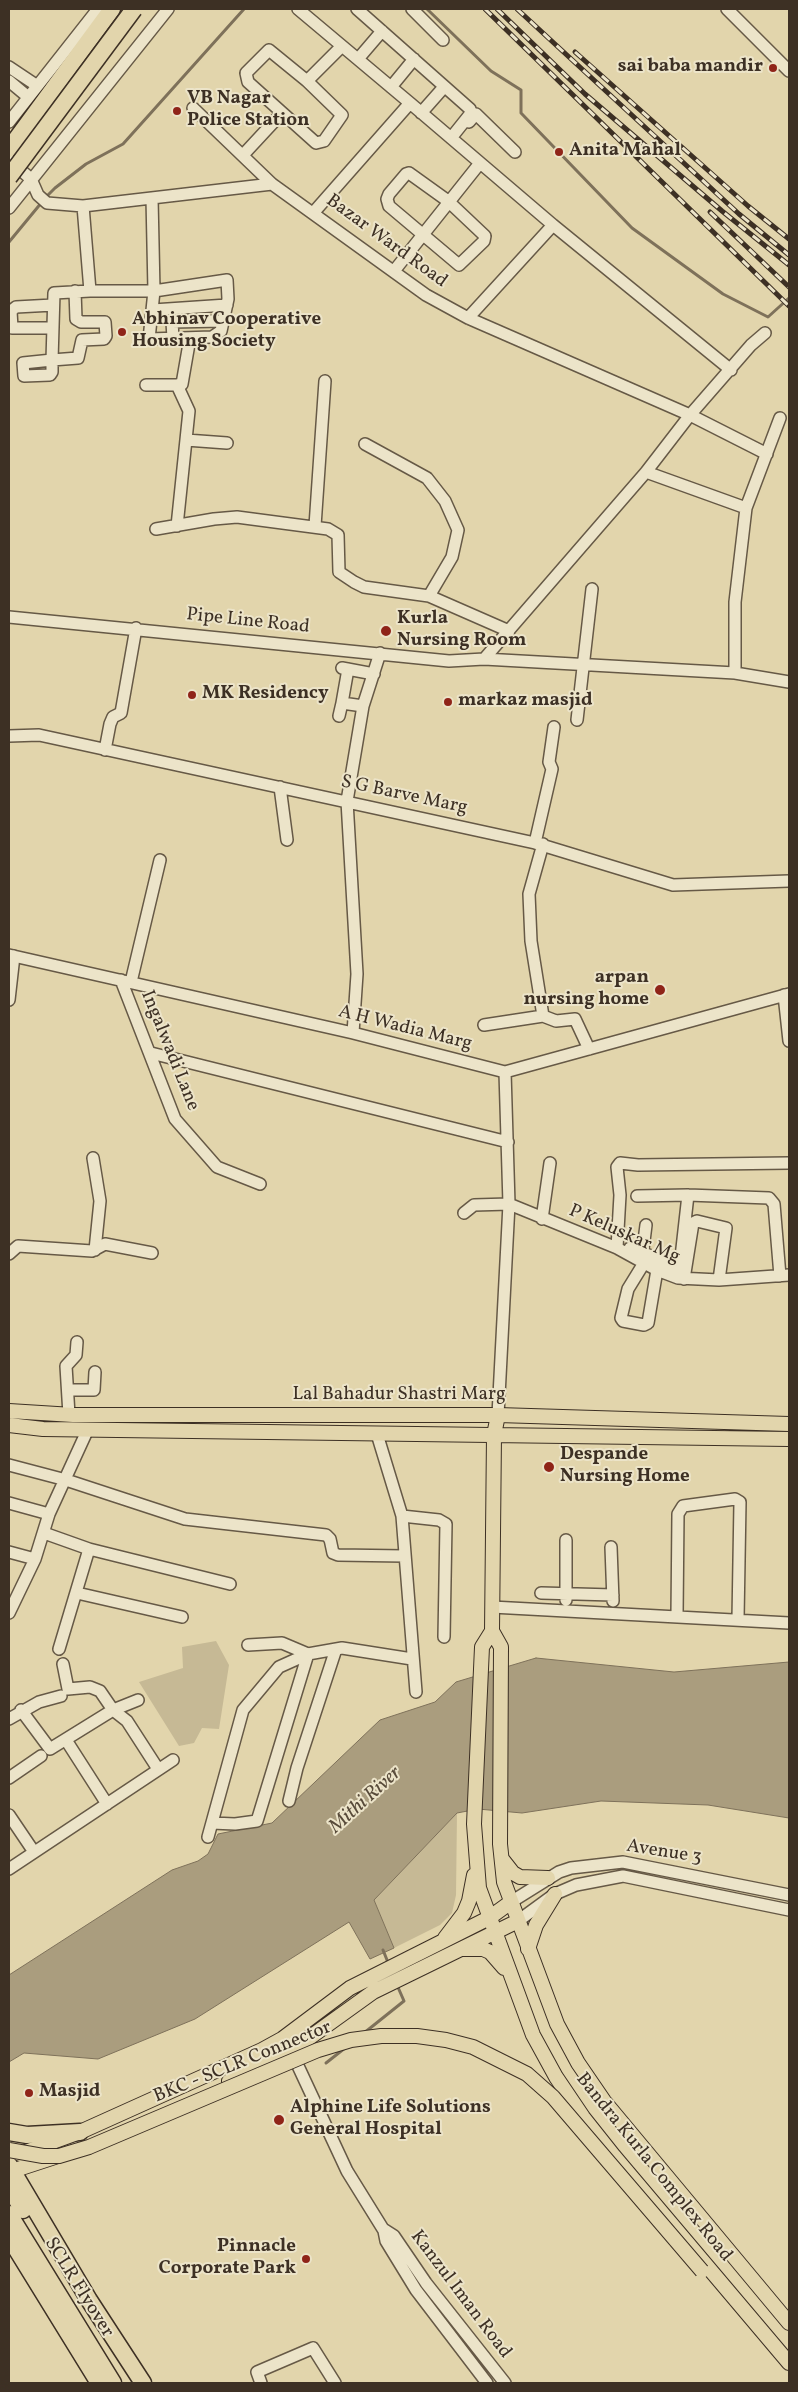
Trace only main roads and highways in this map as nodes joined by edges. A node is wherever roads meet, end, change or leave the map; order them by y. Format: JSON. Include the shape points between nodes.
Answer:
{"nodes":[{"id":1,"x":112,"y":9,"type":"edge"},
{"id":2,"x":134,"y":9,"type":"edge"},
{"id":3,"x":9,"y":149,"type":"edge"},
{"id":4,"x":9,"y":177,"type":"edge"},
{"id":5,"x":9,"y":1411,"type":"edge"},
{"id":6,"x":498,"y":1415,"type":"junction"},
{"id":7,"x":604,"y":1417,"type":"junction"},
{"id":8,"x":789,"y":1424,"type":"edge"},
{"id":9,"x":9,"y":1425,"type":"edge"},
{"id":10,"x":753,"y":1431,"type":"junction"},
{"id":11,"x":494,"y":1435,"type":"junction"},
{"id":12,"x":604,"y":1437,"type":"junction"},
{"id":13,"x":789,"y":1439,"type":"edge"},
{"id":14,"x":492,"y":1631,"type":"junction"},
{"id":15,"x":502,"y":1859,"type":"junction"},
{"id":16,"x":476,"y":1861,"type":"junction"},
{"id":17,"x":548,"y":1878,"type":"road end"},
{"id":18,"x":555,"y":1894,"type":"road end"},
{"id":19,"x":511,"y":1902,"type":"junction"},
{"id":20,"x":490,"y":1918,"type":"junction"},
{"id":21,"x":518,"y":1921,"type":"junction"},
{"id":22,"x":494,"y":1932,"type":"junction"},
{"id":23,"x":443,"y":1941,"type":"junction"},
{"id":24,"x":459,"y":1949,"type":"junction"},
{"id":25,"x":528,"y":1950,"type":"junction"},
{"id":26,"x":511,"y":1979,"type":"junction"},
{"id":27,"x":149,"y":2108,"type":"junction"},
{"id":28,"x":9,"y":2132,"type":"edge"},
{"id":29,"x":80,"y":2132,"type":"junction"},
{"id":30,"x":9,"y":2150,"type":"edge"},
{"id":31,"x":10,"y":2166,"type":"edge"},
{"id":32,"x":9,"y":2187,"type":"edge"},
{"id":33,"x":9,"y":2214,"type":"edge"},
{"id":34,"x":9,"y":2237,"type":"edge"},
{"id":35,"x":738,"y":2303,"type":"junction"},
{"id":36,"x":789,"y":2323,"type":"edge"},
{"id":37,"x":789,"y":2364,"type":"edge"},
{"id":38,"x":99,"y":2383,"type":"edge"},
{"id":39,"x":113,"y":2383,"type":"edge"},
{"id":40,"x":130,"y":2383,"type":"edge"},
{"id":41,"x":143,"y":2383,"type":"edge"}],
"edges":[{"from":1,"to":3,"type":"highway"},
{"from":2,"to":4,"type":"highway","bridge":true},
{"from":5,"to":6,"type":"main road","name":"Lal Bahadur Shastri Marg","via":[[69,1415]]},
{"from":6,"to":7,"type":"main road","name":"Lal Bahadur Shastri Marg"},
{"from":6,"to":11,"type":"main road","name":"Bandra Kurla Complex Road"},
{"from":7,"to":10,"type":"main road","name":"Lal Bahadur Shastri Marg"},
{"from":7,"to":12,"type":"main road"},
{"from":8,"to":10,"type":"main road","name":"Lal Bahadur Shastri Marg"},
{"from":9,"to":11,"type":"main road","name":"Lal Bahadur Shastri Marg","via":[[88,1430]]},
{"from":10,"to":12,"type":"main road","name":"Lal Bahadur Shastri Marg"},
{"from":10,"to":13,"type":"main road","name":"Lal Bahadur Shastri Marg"},
{"from":11,"to":12,"type":"main road","name":"Lal Bahadur Shastri Marg"},
{"from":11,"to":14,"type":"main road","name":"Bandra Kurla Complex Road"},
{"from":14,"to":15,"type":"main road","name":"Bandra Kurla Complex Road","via":[[501,1647]]},
{"from":14,"to":16,"type":"main road","name":"Bandra Kurla Complex Road","via":[[482,1647],[474,1824]]},
{"from":15,"to":17,"type":"main road","via":[[513,1874],[520,1877]]},
{"from":15,"to":19,"type":"main road","name":"Bandra Kurla Complex Road","via":[[504,1882]]},
{"from":16,"to":20,"type":"main road","name":"Bandra Kurla Complex Road","via":[[479,1888]]},
{"from":16,"to":23,"type":"main road","via":[[469,1902]]},
{"from":18,"to":25,"type":"main road","via":[[536,1925]]},
{"from":19,"to":20,"type":"main road"},
{"from":19,"to":21,"type":"main road","name":"Bandra Kurla Complex Road"},
{"from":20,"to":22,"type":"main road","name":"Bandra Kurla Complex Road"},
{"from":20,"to":23,"type":"main road"},
{"from":21,"to":22,"type":"main road"},
{"from":21,"to":25,"type":"main road","name":"Bandra Kurla Complex Road"},
{"from":22,"to":24,"type":"main road"},
{"from":22,"to":26,"type":"main road","name":"Bandra Kurla Complex Road"},
{"from":23,"to":27,"type":"main road","via":[[350,1988],[282,2039]]},
{"from":24,"to":26,"type":"main road","via":[[490,1952]]},
{"from":24,"to":27,"type":"main road","via":[[373,1992],[291,2051]]},
{"from":25,"to":36,"type":"main road","name":"Bandra Kurla Complex Road","via":[[556,2024],[604,2101]]},
{"from":26,"to":35,"type":"main road","name":"Bandra Kurla Complex Road","via":[[533,2035],[583,2117]]},
{"from":27,"to":29,"type":"main road"},
{"from":27,"to":31,"type":"main road","via":[[47,2161]]},
{"from":28,"to":29,"type":"highway","via":[[28,2135]]},
{"from":29,"to":31,"type":"main road"},
{"from":30,"to":35,"type":"main road","name":"BKC - SCLR Connector","bridge":true,"via":[[59,2156],[89,2147],[310,2053],[351,2040],[381,2036],[446,2040],[473,2047],[527,2074],[553,2097],[702,2271]]},
{"from":31,"to":41,"type":"highway"},
{"from":32,"to":40,"type":"highway"},
{"from":33,"to":39,"type":"highway","name":"SCLR Flyover"},
{"from":34,"to":38,"type":"highway"},
{"from":35,"to":37,"type":"main road","name":"Bandra Kurla Complex Road"}]}
